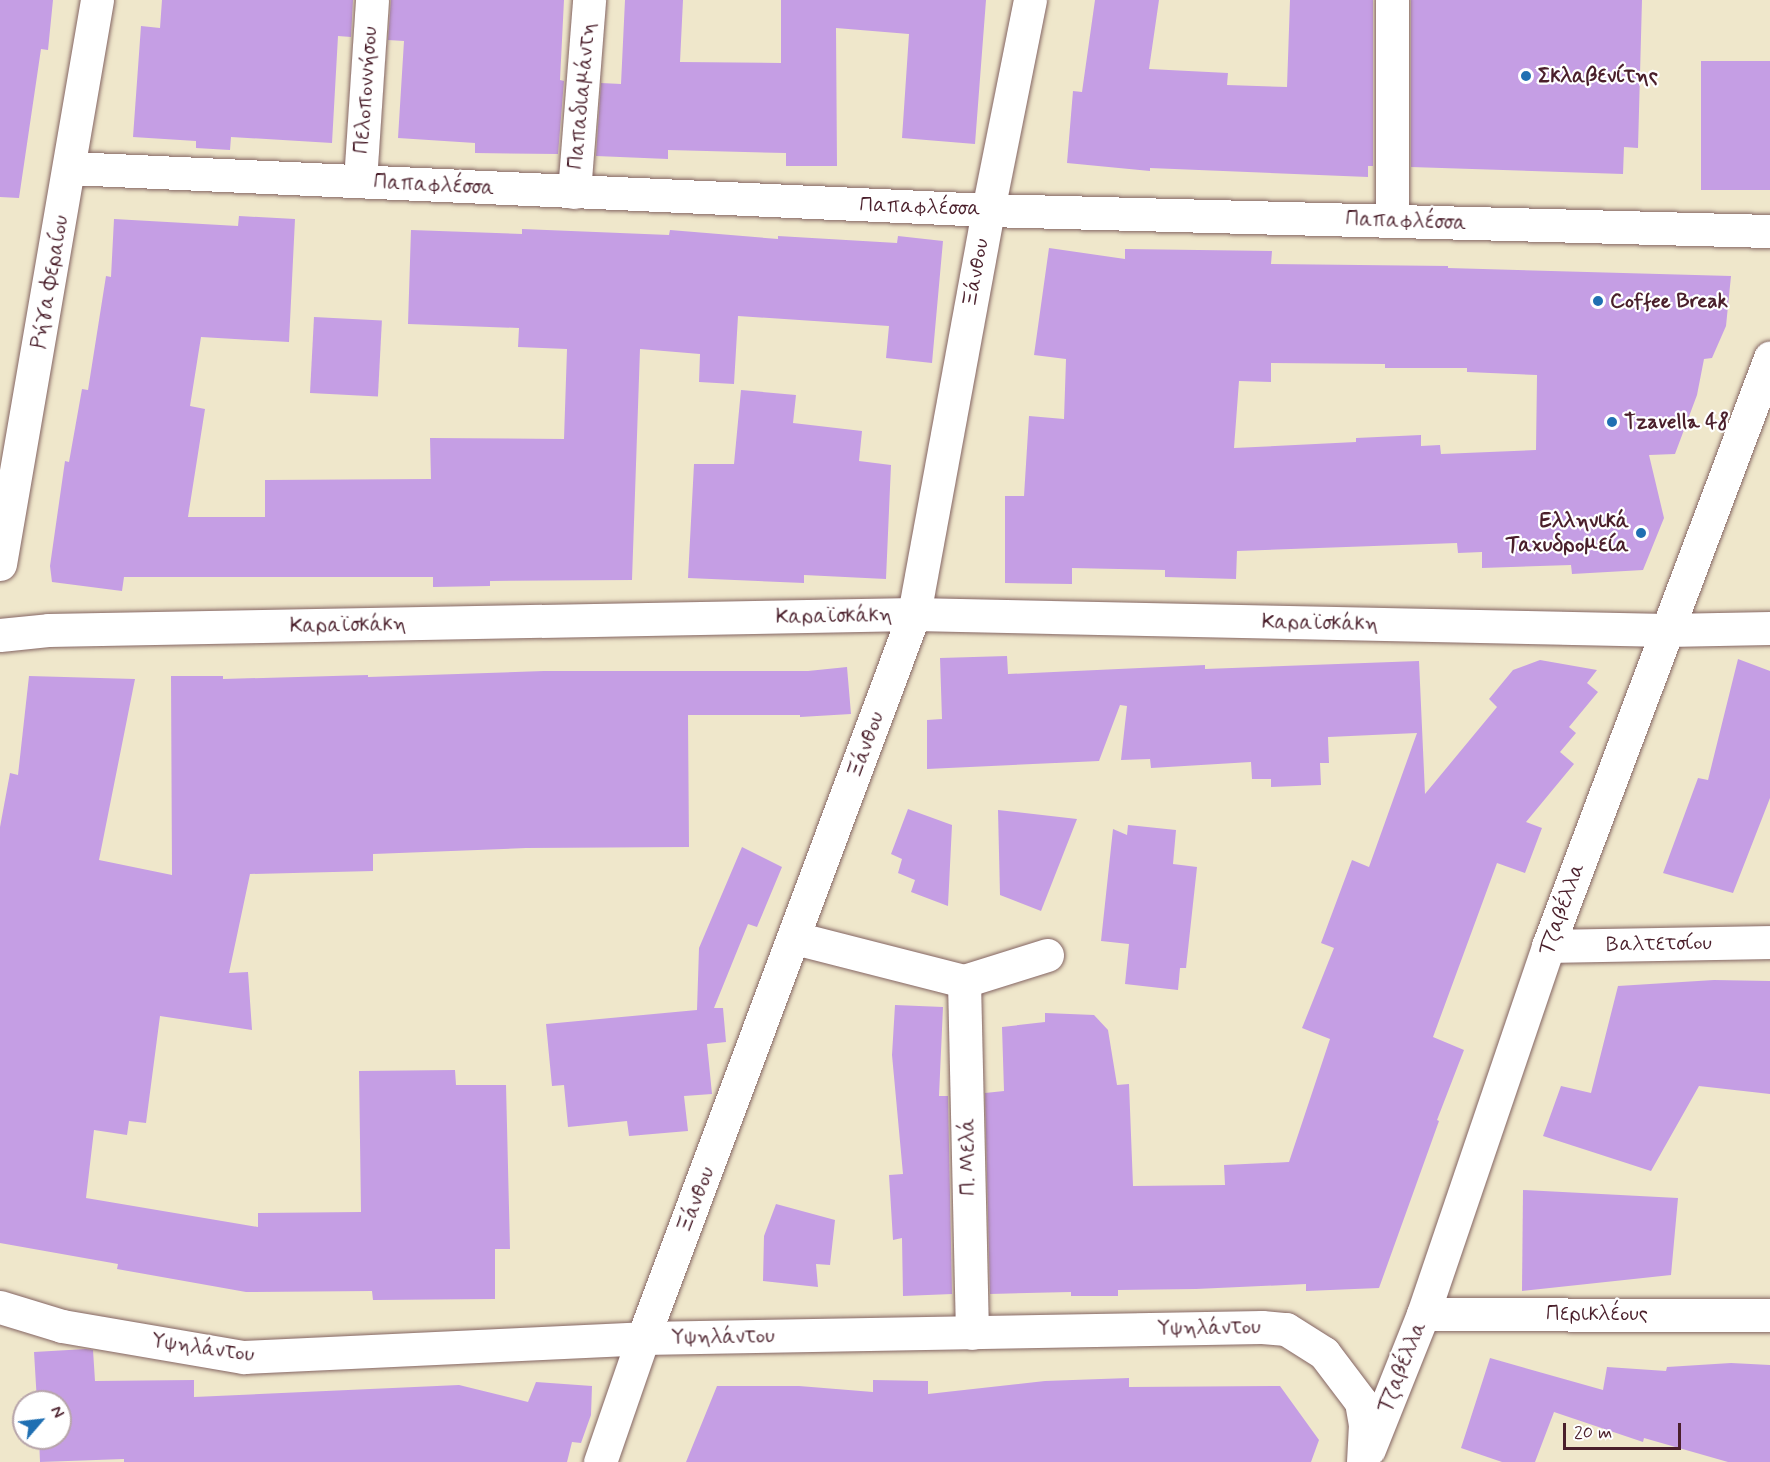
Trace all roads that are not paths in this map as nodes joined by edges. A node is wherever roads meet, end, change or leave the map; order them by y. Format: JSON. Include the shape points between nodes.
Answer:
{"nodes":[{"id":1,"x":97,"y":0,"type":"edge"},
{"id":2,"x":372,"y":0,"type":"edge"},
{"id":3,"x":589,"y":0,"type":"edge"},
{"id":4,"x":1030,"y":0,"type":"edge"},
{"id":5,"x":1392,"y":0,"type":"edge"},
{"id":6,"x":70,"y":168,"type":"junction"},
{"id":7,"x":360,"y":181,"type":"junction"},
{"id":8,"x":574,"y":192,"type":"junction"},
{"id":9,"x":988,"y":210,"type":"junction"},
{"id":10,"x":1392,"y":221,"type":"junction"},
{"id":11,"x":1770,"y":231,"type":"edge"},
{"id":12,"x":1770,"y":358,"type":"edge"},
{"id":13,"x":0,"y":564,"type":"edge"},
{"id":14,"x":914,"y":614,"type":"junction"},
{"id":15,"x":1770,"y":628,"type":"edge"},
{"id":16,"x":1667,"y":630,"type":"junction"},
{"id":17,"x":0,"y":635,"type":"edge"},
{"id":18,"x":795,"y":938,"type":"junction"},
{"id":19,"x":1770,"y":942,"type":"edge"},
{"id":20,"x":1548,"y":946,"type":"junction"},
{"id":21,"x":1047,"y":955,"type":"dead end"},
{"id":22,"x":964,"y":981,"type":"junction"},
{"id":23,"x":0,"y":1307,"type":"edge"},
{"id":24,"x":1423,"y":1314,"type":"junction"},
{"id":25,"x":1770,"y":1315,"type":"edge"},
{"id":26,"x":972,"y":1333,"type":"junction"},
{"id":27,"x":643,"y":1338,"type":"junction"},
{"id":28,"x":600,"y":1462,"type":"edge"},
{"id":29,"x":1363,"y":1462,"type":"edge"}],
"edges":[{"from":1,"to":6,"type":"street","name":"Ρήγα Φεραίου"},
{"from":2,"to":7,"type":"street","name":"Πελοποννήσου"},
{"from":3,"to":8,"type":"street","name":"Παπαδιαμάντη"},
{"from":4,"to":9,"type":"street","name":"Ξάνθου"},
{"from":5,"to":10,"type":"street"},
{"from":6,"to":7,"type":"street","name":"Παπαφλέσσα"},
{"from":6,"to":13,"type":"street","name":"Ρήγα Φεραίου"},
{"from":7,"to":8,"type":"street","name":"Παπαφλέσσα"},
{"from":8,"to":9,"type":"street","name":"Παπαφλέσσα"},
{"from":9,"to":10,"type":"street","name":"Παπαφλέσσα"},
{"from":9,"to":14,"type":"street","name":"Ξάνθου"},
{"from":10,"to":11,"type":"street","name":"Παπαφλέσσα"},
{"from":12,"to":16,"type":"street","name":"Τζαβέλλα"},
{"from":14,"to":16,"type":"street","name":"Καραϊσκάκη"},
{"from":14,"to":17,"type":"street","name":"Καραϊσκάκη","via":[[60,630]]},
{"from":14,"to":18,"type":"street","name":"Ξάνθου"},
{"from":15,"to":16,"type":"street","name":"Καραϊσκάκη"},
{"from":16,"to":20,"type":"street","name":"Τζαβέλλα"},
{"from":18,"to":22,"type":"street"},
{"from":18,"to":27,"type":"street","name":"Ξάνθου"},
{"from":19,"to":20,"type":"street","name":"Βαλτετσίου"},
{"from":20,"to":24,"type":"street","name":"Τζαβέλλα"},
{"from":21,"to":22,"type":"street"},
{"from":22,"to":26,"type":"street","name":"Π. Μελά"},
{"from":23,"to":27,"type":"street","name":"Υψηλάντου","via":[[62,1326],[244,1357]]},
{"from":24,"to":25,"type":"street","name":"Περικλέους"},
{"from":24,"to":29,"type":"street","name":"Τζαβέλλα"},
{"from":26,"to":27,"type":"street","name":"Υψηλάντου"},
{"from":26,"to":29,"type":"street","name":"Υψηλάντου","via":[[1286,1329],[1324,1353],[1361,1402],[1365,1424]]},
{"from":27,"to":28,"type":"street","name":"Ξάνθου"}]}
